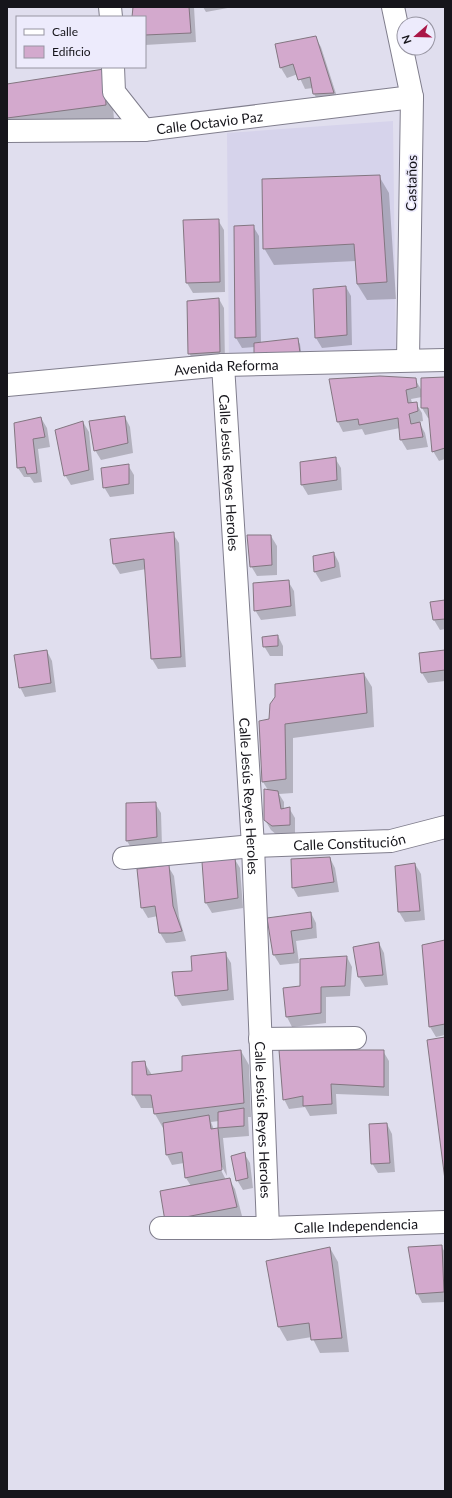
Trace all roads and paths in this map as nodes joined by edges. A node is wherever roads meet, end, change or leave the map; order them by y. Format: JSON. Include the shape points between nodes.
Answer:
{"nodes":[{"id":1,"x":393,"y":7,"type":"edge"},
{"id":2,"x":113,"y":68,"type":"edge"},
{"id":3,"x":412,"y":97,"type":"junction"},
{"id":4,"x":144,"y":130,"type":"junction"},
{"id":5,"x":7,"y":131,"type":"edge"},
{"id":6,"x":408,"y":360,"type":"junction"},
{"id":7,"x":445,"y":360,"type":"edge"},
{"id":8,"x":223,"y":365,"type":"junction"},
{"id":9,"x":7,"y":385,"type":"edge"},
{"id":10,"x":445,"y":826,"type":"edge"},
{"id":11,"x":253,"y":846,"type":"junction"},
{"id":12,"x":124,"y":858,"type":"dead end"},
{"id":13,"x":355,"y":1038,"type":"dead end"},
{"id":14,"x":260,"y":1039,"type":"junction"},
{"id":15,"x":445,"y":1222,"type":"edge"},
{"id":16,"x":161,"y":1228,"type":"dead end"},
{"id":17,"x":268,"y":1228,"type":"junction"}],
"edges":[{"from":1,"to":3,"type":"street","name":"Castaños"},
{"from":2,"to":4,"type":"street","via":[[114,92]]},
{"from":3,"to":4,"type":"street","name":"Calle Octavio Paz"},
{"from":3,"to":6,"type":"street","name":"Castaños"},
{"from":4,"to":5,"type":"street","name":"Calle Octavio Paz"},
{"from":6,"to":7,"type":"street","name":"Avenida Reforma"},
{"from":6,"to":8,"type":"street","name":"Avenida Reforma"},
{"from":8,"to":9,"type":"street","name":"Avenida Reforma"},
{"from":8,"to":11,"type":"street","name":"Calle Jesús Reyes Heroles"},
{"from":10,"to":11,"type":"street","name":"Calle Constitución","via":[[391,840]]},
{"from":11,"to":12,"type":"street","name":"Calle Constitución"},
{"from":11,"to":14,"type":"street","name":"Calle Jesús Reyes Heroles"},
{"from":13,"to":14,"type":"street"},
{"from":14,"to":17,"type":"street","name":"Calle Jesús Reyes Heroles"},
{"from":15,"to":17,"type":"street","name":"Calle Independencia"},
{"from":16,"to":17,"type":"street","name":"Calle Independencia"}]}
